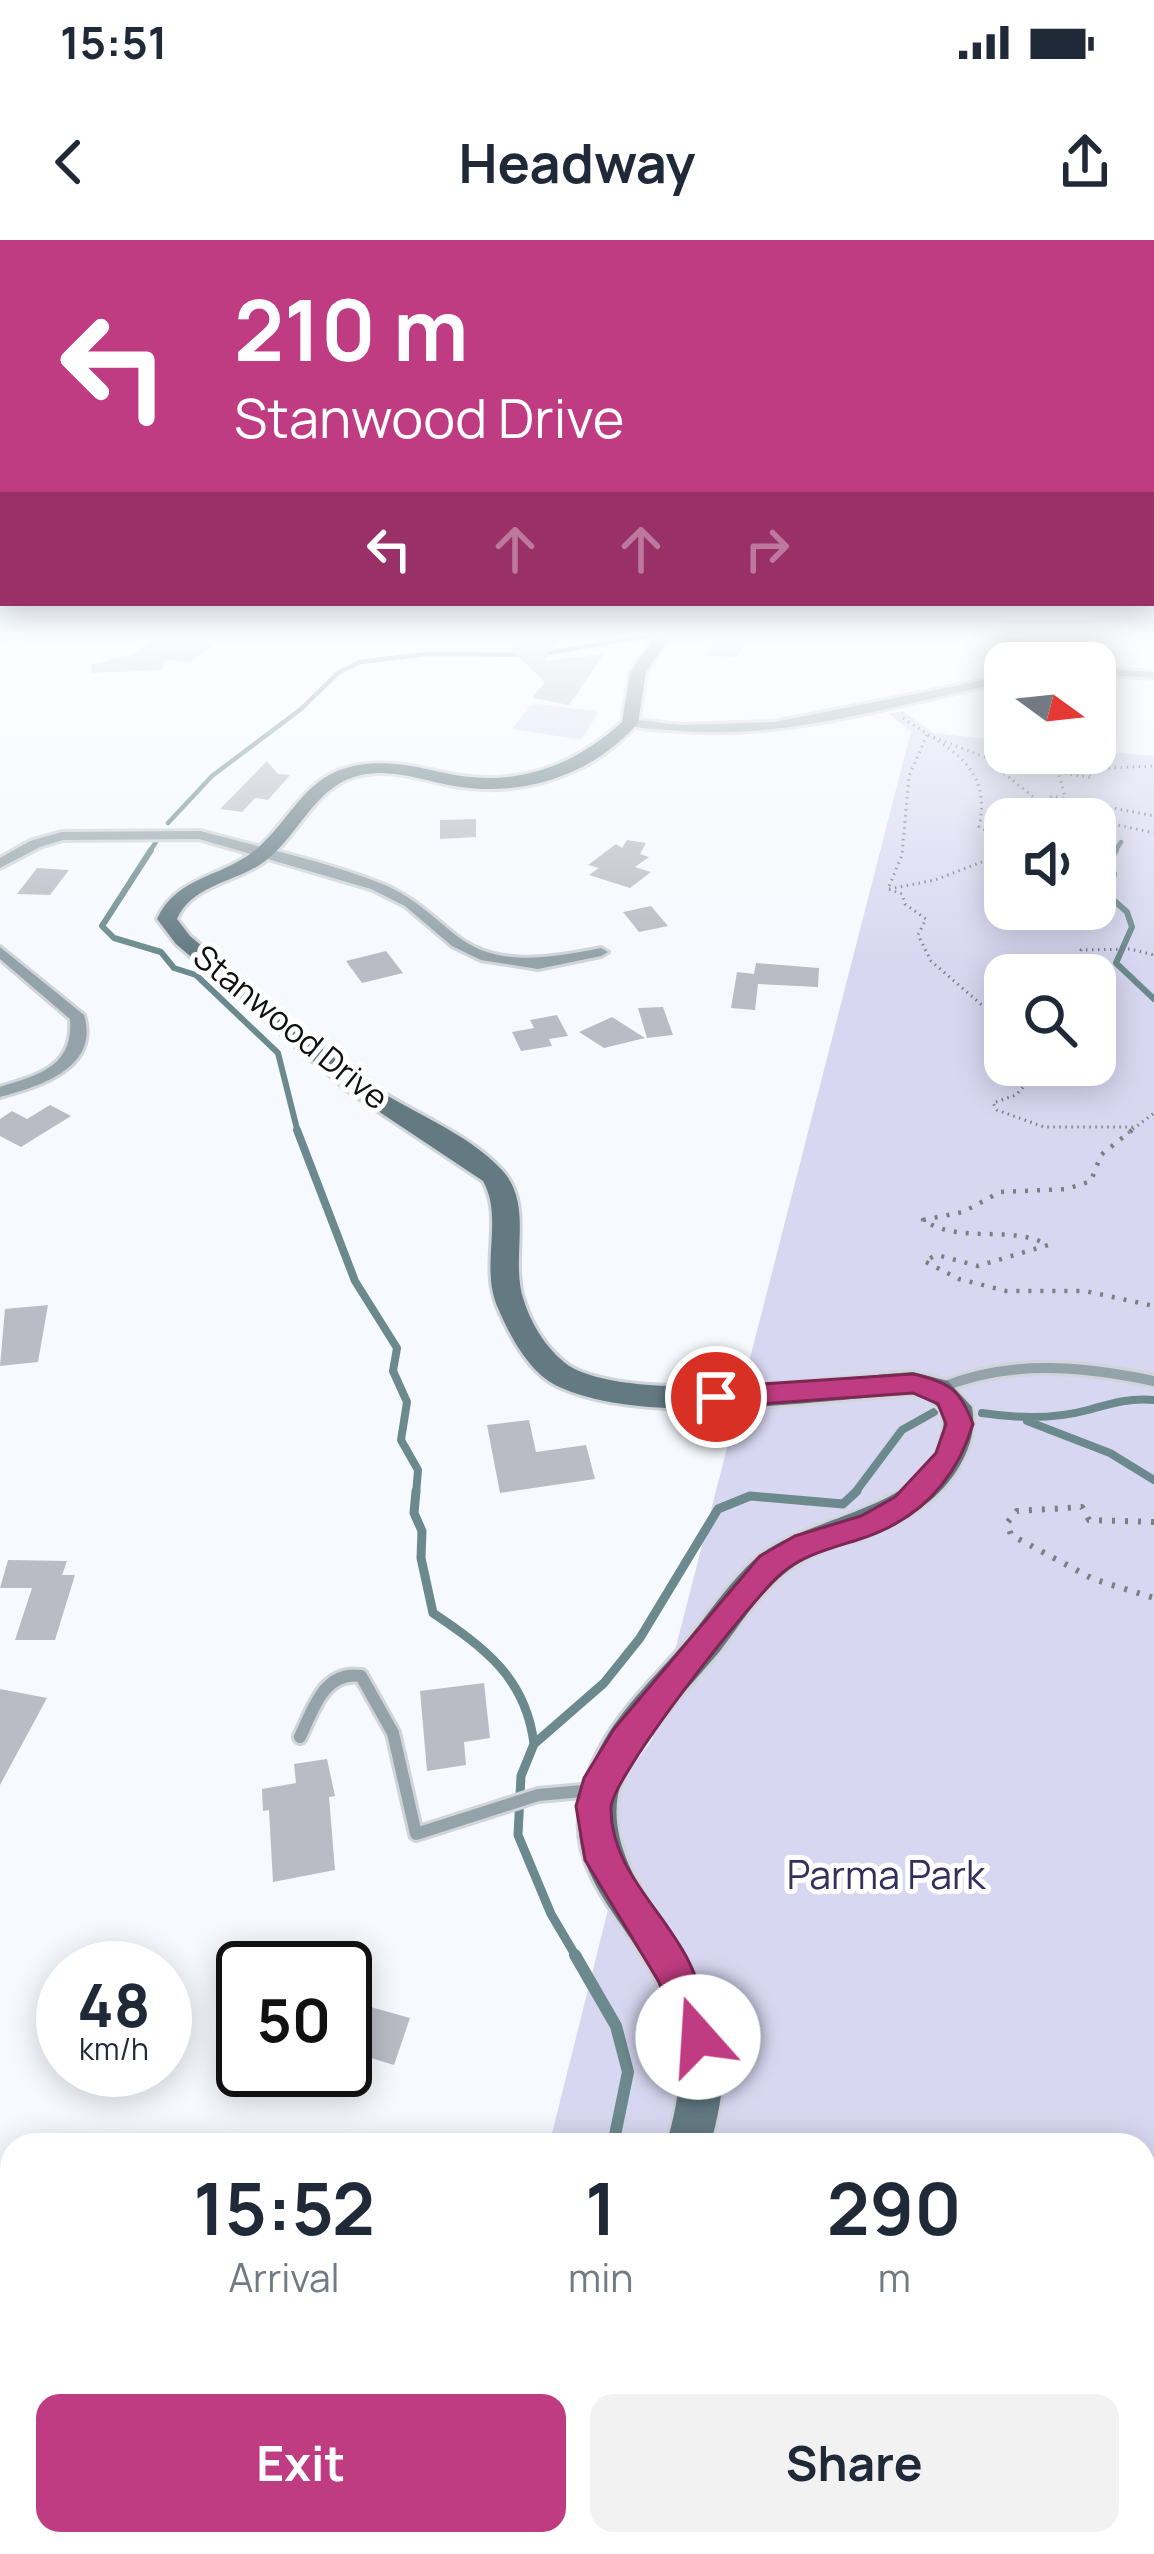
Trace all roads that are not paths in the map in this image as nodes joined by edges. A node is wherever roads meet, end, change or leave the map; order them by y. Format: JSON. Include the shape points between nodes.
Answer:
{"nodes":[{"id":1,"x":604,"y":741,"type":"edge"},
{"id":2,"x":266,"y":854,"type":"junction"},
{"id":3,"x":0,"y":864,"type":"edge"},
{"id":4,"x":0,"y":951,"type":"edge"},
{"id":5,"x":601,"y":952,"type":"dead end"},
{"id":6,"x":0,"y":1092,"type":"edge"},
{"id":7,"x":1154,"y":1381,"type":"edge"},
{"id":8,"x":938,"y":1389,"type":"junction"},
{"id":9,"x":300,"y":1737,"type":"dead end"},
{"id":10,"x":598,"y":1790,"type":"junction"},
{"id":11,"x":691,"y":2133,"type":"edge"}],
"edges":[{"from":1,"to":2,"type":"main road","name":"Stanwood Drive","via":[[525,784],[478,785],[387,768],[340,775]]},
{"from":2,"to":3,"type":"street","via":[[200,835],[76,834]]},
{"from":2,"to":5,"type":"street","via":[[400,896],[486,957],[538,964]]},
{"from":2,"to":8,"type":"main road","name":"Stanwood Drive","via":[[179,900],[167,915],[170,928],[356,1086],[493,1176],[507,1201],[503,1270],[510,1304],[554,1370],[590,1387],[661,1396],[903,1383]]},
{"from":4,"to":6,"type":"street","via":[[78,1018],[81,1032],[75,1054],[51,1076]]},
{"from":7,"to":8,"type":"lane","via":[[998,1371]]},
{"from":8,"to":10,"type":"main road","via":[[959,1418],[939,1472],[884,1518],[771,1564],[626,1739]]},
{"from":9,"to":10,"type":"lane","via":[[324,1688],[361,1676],[393,1733],[416,1834],[561,1790]]},
{"from":10,"to":11,"type":"main road","via":[[602,1860],[694,2018],[701,2086]]}]}
